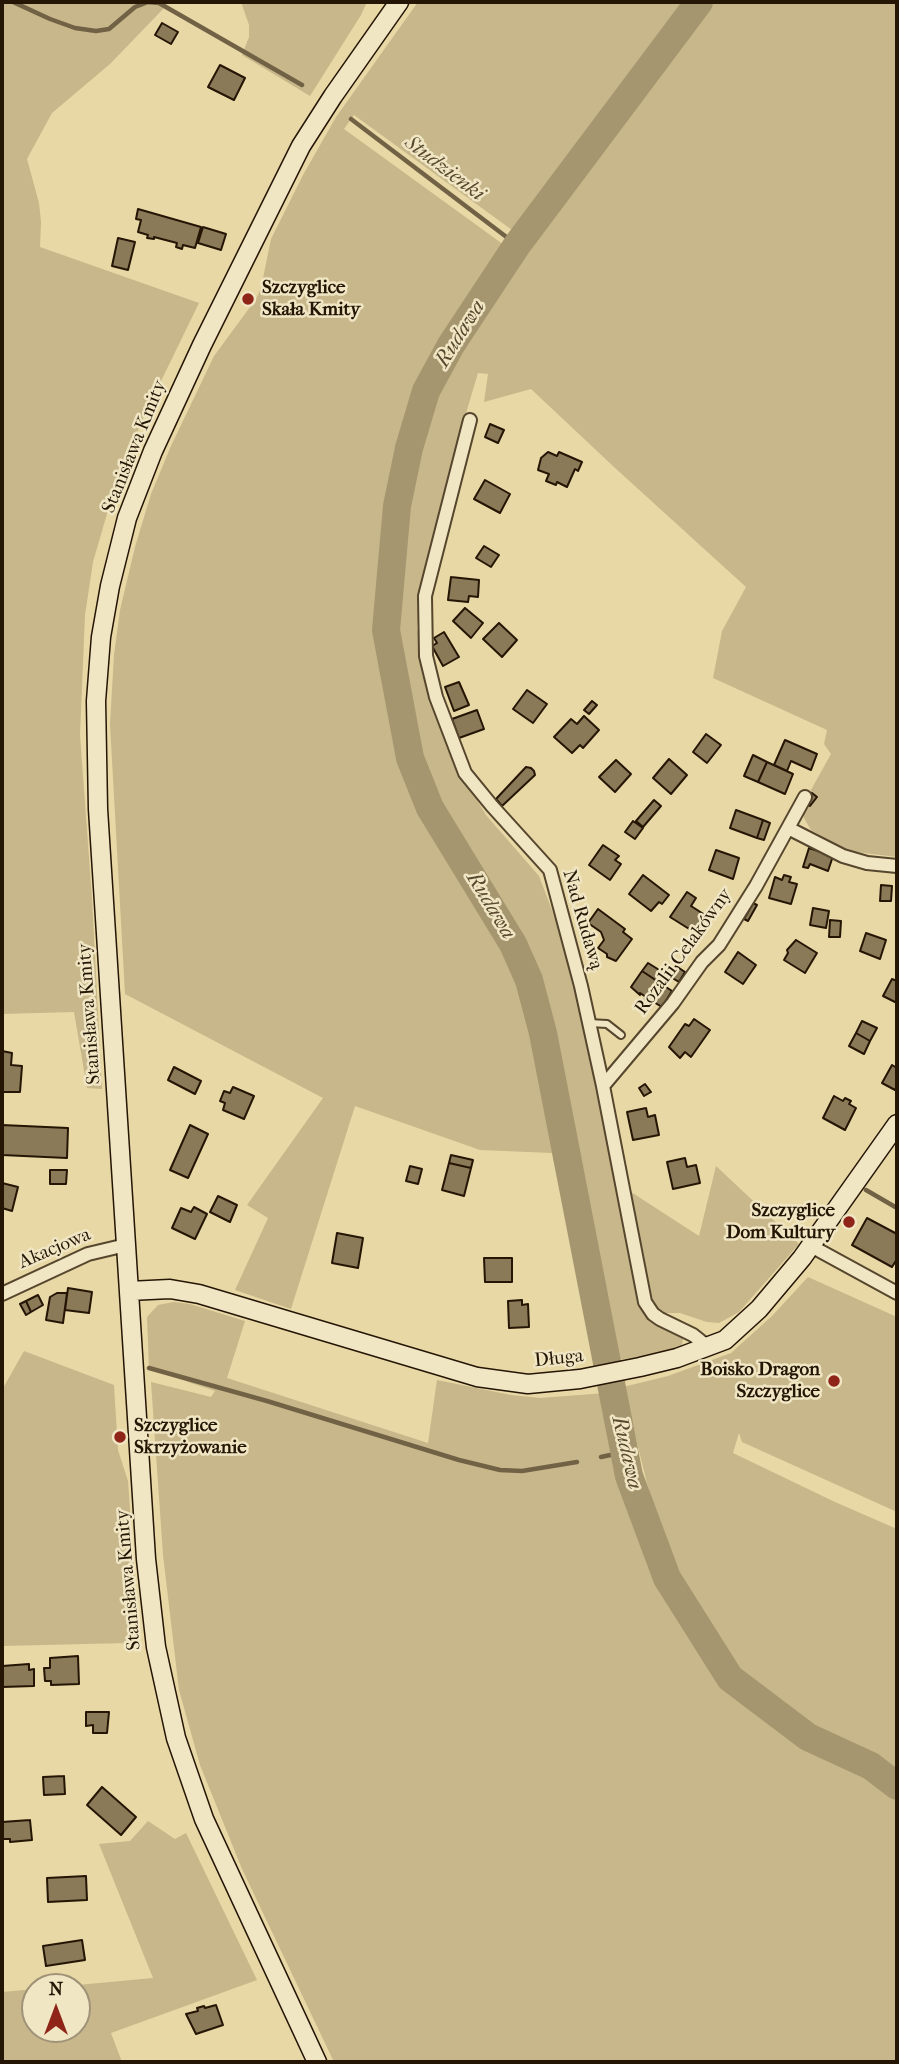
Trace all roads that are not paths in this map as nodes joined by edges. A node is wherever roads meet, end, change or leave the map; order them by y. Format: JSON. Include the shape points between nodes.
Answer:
{"nodes":[{"id":1,"x":399,"y":2,"type":"edge"},
{"id":2,"x":470,"y":420,"type":"dead end"},
{"id":3,"x":805,"y":797,"type":"dead end"},
{"id":4,"x":788,"y":828,"type":"junction"},
{"id":5,"x":897,"y":866,"type":"edge"},
{"id":6,"x":589,"y":1023,"type":"junction"},
{"id":7,"x":621,"y":1035,"type":"dead end"},
{"id":8,"x":603,"y":1086,"type":"junction"},
{"id":9,"x":897,"y":1124,"type":"edge"},
{"id":10,"x":126,"y":1245,"type":"junction"},
{"id":11,"x":811,"y":1246,"type":"junction"},
{"id":12,"x":129,"y":1291,"type":"junction"},
{"id":13,"x":897,"y":1293,"type":"edge"},
{"id":14,"x":2,"y":1294,"type":"edge"},
{"id":15,"x":708,"y":1348,"type":"junction"},
{"id":16,"x":317,"y":2062,"type":"edge"}],
"edges":[{"from":1,"to":10,"type":"main road","name":"Stanisława Kmity","via":[[313,127],[253,241],[144,473],[110,586],[98,665],[96,734]]},
{"from":2,"to":6,"type":"street","name":"Nad Rudawą","via":[[425,596],[426,656],[436,697],[466,773],[550,870]]},
{"from":3,"to":4,"type":"street","name":"Rozalii Celakówny"},
{"from":4,"to":5,"type":"street","via":[[843,856]]},
{"from":4,"to":8,"type":"street","name":"Rozalii Celakówny","via":[[719,944]]},
{"from":6,"to":7,"type":"lane","via":[[607,1024]]},
{"from":6,"to":8,"type":"street","name":"Nad Rudawą"},
{"from":8,"to":15,"type":"street","name":"Nad Rudawą","via":[[645,1302],[653,1314]]},
{"from":9,"to":11,"type":"main road","name":"Długa"},
{"from":10,"to":12,"type":"main road","name":"Stanisława Kmity"},
{"from":10,"to":14,"type":"street","name":"Akacjowa","via":[[88,1254]]},
{"from":11,"to":13,"type":"street"},
{"from":11,"to":15,"type":"main road","name":"Długa","via":[[759,1309]]},
{"from":12,"to":15,"type":"main road","name":"Długa","via":[[170,1289],[199,1294],[477,1377],[528,1384],[640,1367]]},
{"from":12,"to":16,"type":"main road","name":"Stanisława Kmity","via":[[149,1595],[170,1715],[204,1819]]}]}
